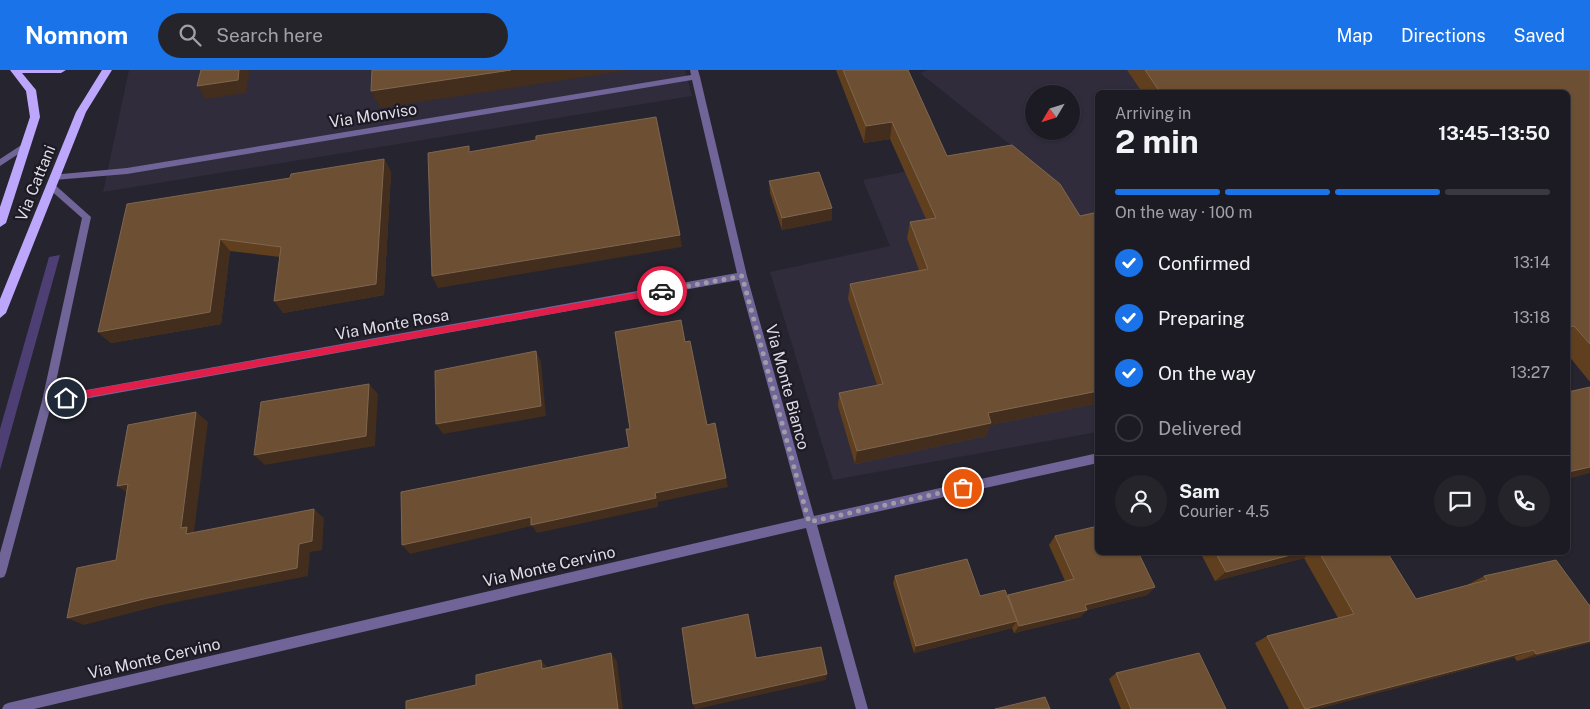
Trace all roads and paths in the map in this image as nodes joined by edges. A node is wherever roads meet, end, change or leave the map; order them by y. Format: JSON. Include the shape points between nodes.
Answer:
{"nodes":[{"id":1,"x":15,"y":70,"type":"edge"},
{"id":2,"x":24,"y":70,"type":"edge"},
{"id":3,"x":61,"y":70,"type":"edge"},
{"id":4,"x":107,"y":70,"type":"edge"},
{"id":5,"x":695,"y":74,"type":"edge"},
{"id":6,"x":23,"y":147,"type":"junction"},
{"id":7,"x":0,"y":163,"type":"edge"},
{"id":8,"x":53,"y":181,"type":"junction"},
{"id":9,"x":0,"y":223,"type":"edge"},
{"id":10,"x":742,"y":276,"type":"junction"},
{"id":11,"x":0,"y":313,"type":"edge"},
{"id":12,"x":47,"y":401,"type":"junction"},
{"id":13,"x":1095,"y":459,"type":"edge"},
{"id":14,"x":809,"y":522,"type":"junction"},
{"id":15,"x":0,"y":573,"type":"edge"},
{"id":16,"x":8,"y":709,"type":"edge"},
{"id":17,"x":862,"y":709,"type":"edge"}],
"edges":[{"from":1,"to":6,"type":"main road","name":"Via Cattani","via":[[31,90],[34,104],[35,118]]},
{"from":2,"to":3,"type":"main road"},
{"from":4,"to":8,"type":"main road","name":"Via Cattani","via":[[81,112]]},
{"from":5,"to":8,"type":"street","name":"Via Monviso"},
{"from":5,"to":10,"type":"street","name":"Via Monte Bianco"},
{"from":6,"to":7,"type":"street"},
{"from":6,"to":9,"type":"main road","name":"Via Cattani"},
{"from":8,"to":11,"type":"main road","name":"Via Cattani"},
{"from":8,"to":12,"type":"street","via":[[87,217]]},
{"from":10,"to":12,"type":"street","name":"Via Monte Rosa"},
{"from":10,"to":14,"type":"street","name":"Via Monte Bianco"},
{"from":12,"to":15,"type":"street"},
{"from":13,"to":14,"type":"street","name":"Via Monte Cervino"},
{"from":14,"to":16,"type":"street","name":"Via Monte Cervino"},
{"from":14,"to":17,"type":"street","name":"Via Monte Bianco"}]}
